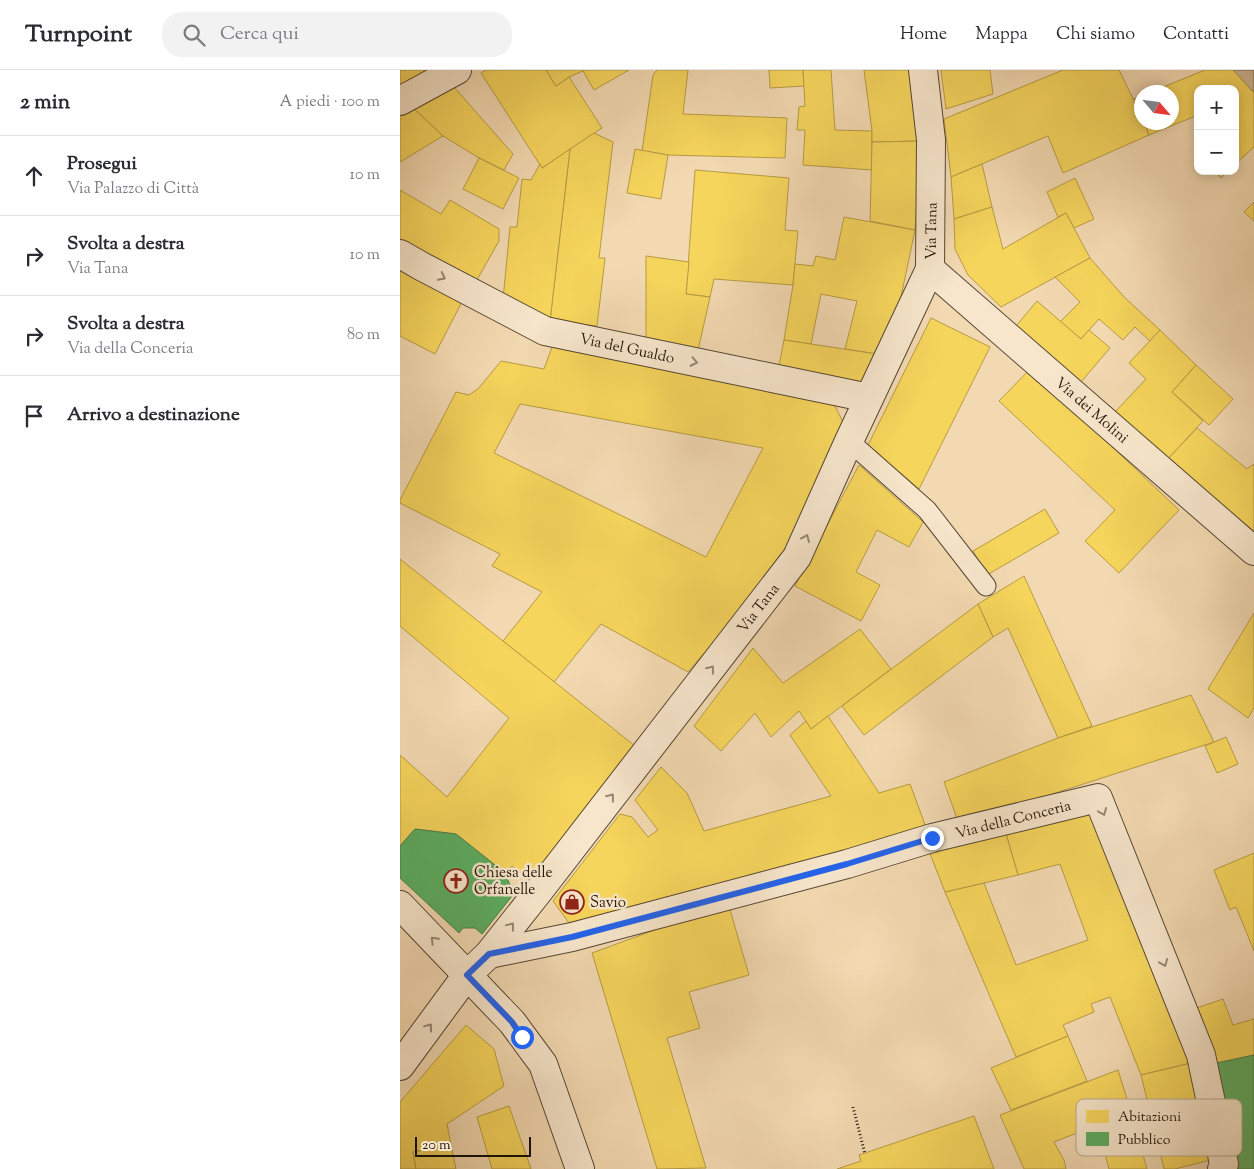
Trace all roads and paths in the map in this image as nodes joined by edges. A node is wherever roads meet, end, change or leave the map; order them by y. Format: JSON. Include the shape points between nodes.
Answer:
{"nodes":[{"id":1,"x":457,"y":70,"type":"edge"},
{"id":2,"x":923,"y":70,"type":"edge"},
{"id":3,"x":400,"y":101,"type":"edge"},
{"id":4,"x":400,"y":254,"type":"edge"},
{"id":5,"x":930,"y":268,"type":"junction"},
{"id":6,"x":869,"y":398,"type":"junction"},
{"id":7,"x":849,"y":442,"type":"junction"},
{"id":8,"x":1253,"y":550,"type":"edge"},
{"id":9,"x":986,"y":586,"type":"dead end"},
{"id":10,"x":400,"y":905,"type":"edge"},
{"id":11,"x":489,"y":954,"type":"junction"},
{"id":12,"x":467,"y":975,"type":"junction"},
{"id":13,"x":400,"y":1066,"type":"edge"},
{"id":14,"x":1210,"y":1099,"type":"edge"},
{"id":15,"x":853,"y":1107,"type":"dead end"},
{"id":16,"x":865,"y":1154,"type":"dead end"},
{"id":17,"x":1222,"y":1156,"type":"edge"},
{"id":18,"x":580,"y":1169,"type":"edge"},
{"id":19,"x":1222,"y":1169,"type":"edge"}],
"edges":[{"from":1,"to":3,"type":"street"},
{"from":2,"to":5,"type":"street","name":"Via Tana","via":[[931,140]]},
{"from":4,"to":6,"type":"street","name":"Via del Gualdo","one_way":true,"via":[[545,331]]},
{"from":5,"to":6,"type":"street","name":"Via Tana"},
{"from":5,"to":8,"type":"street","name":"Via dei Molini"},
{"from":6,"to":7,"type":"street","name":"Via Tana"},
{"from":7,"to":9,"type":"lane","via":[[927,510]]},
{"from":11,"to":7,"type":"street","name":"Via Tana","one_way":true,"via":[[797,557]]},
{"from":12,"to":10,"type":"street","one_way":true},
{"from":11,"to":12,"type":"street","name":"Via Tana"},
{"from":11,"to":14,"type":"street","name":"Via della Conceria","one_way":true,"via":[[572,937],[847,864],[932,838],[1098,798],[1201,1055]]},
{"from":13,"to":12,"type":"street","name":"Via Tana","one_way":true},
{"from":12,"to":18,"type":"street","via":[[512,1022],[543,1064]]},
{"from":15,"to":16,"type":"path"},
{"from":17,"to":19,"type":"street","name":"Via della Conceria","one_way":true}]}
